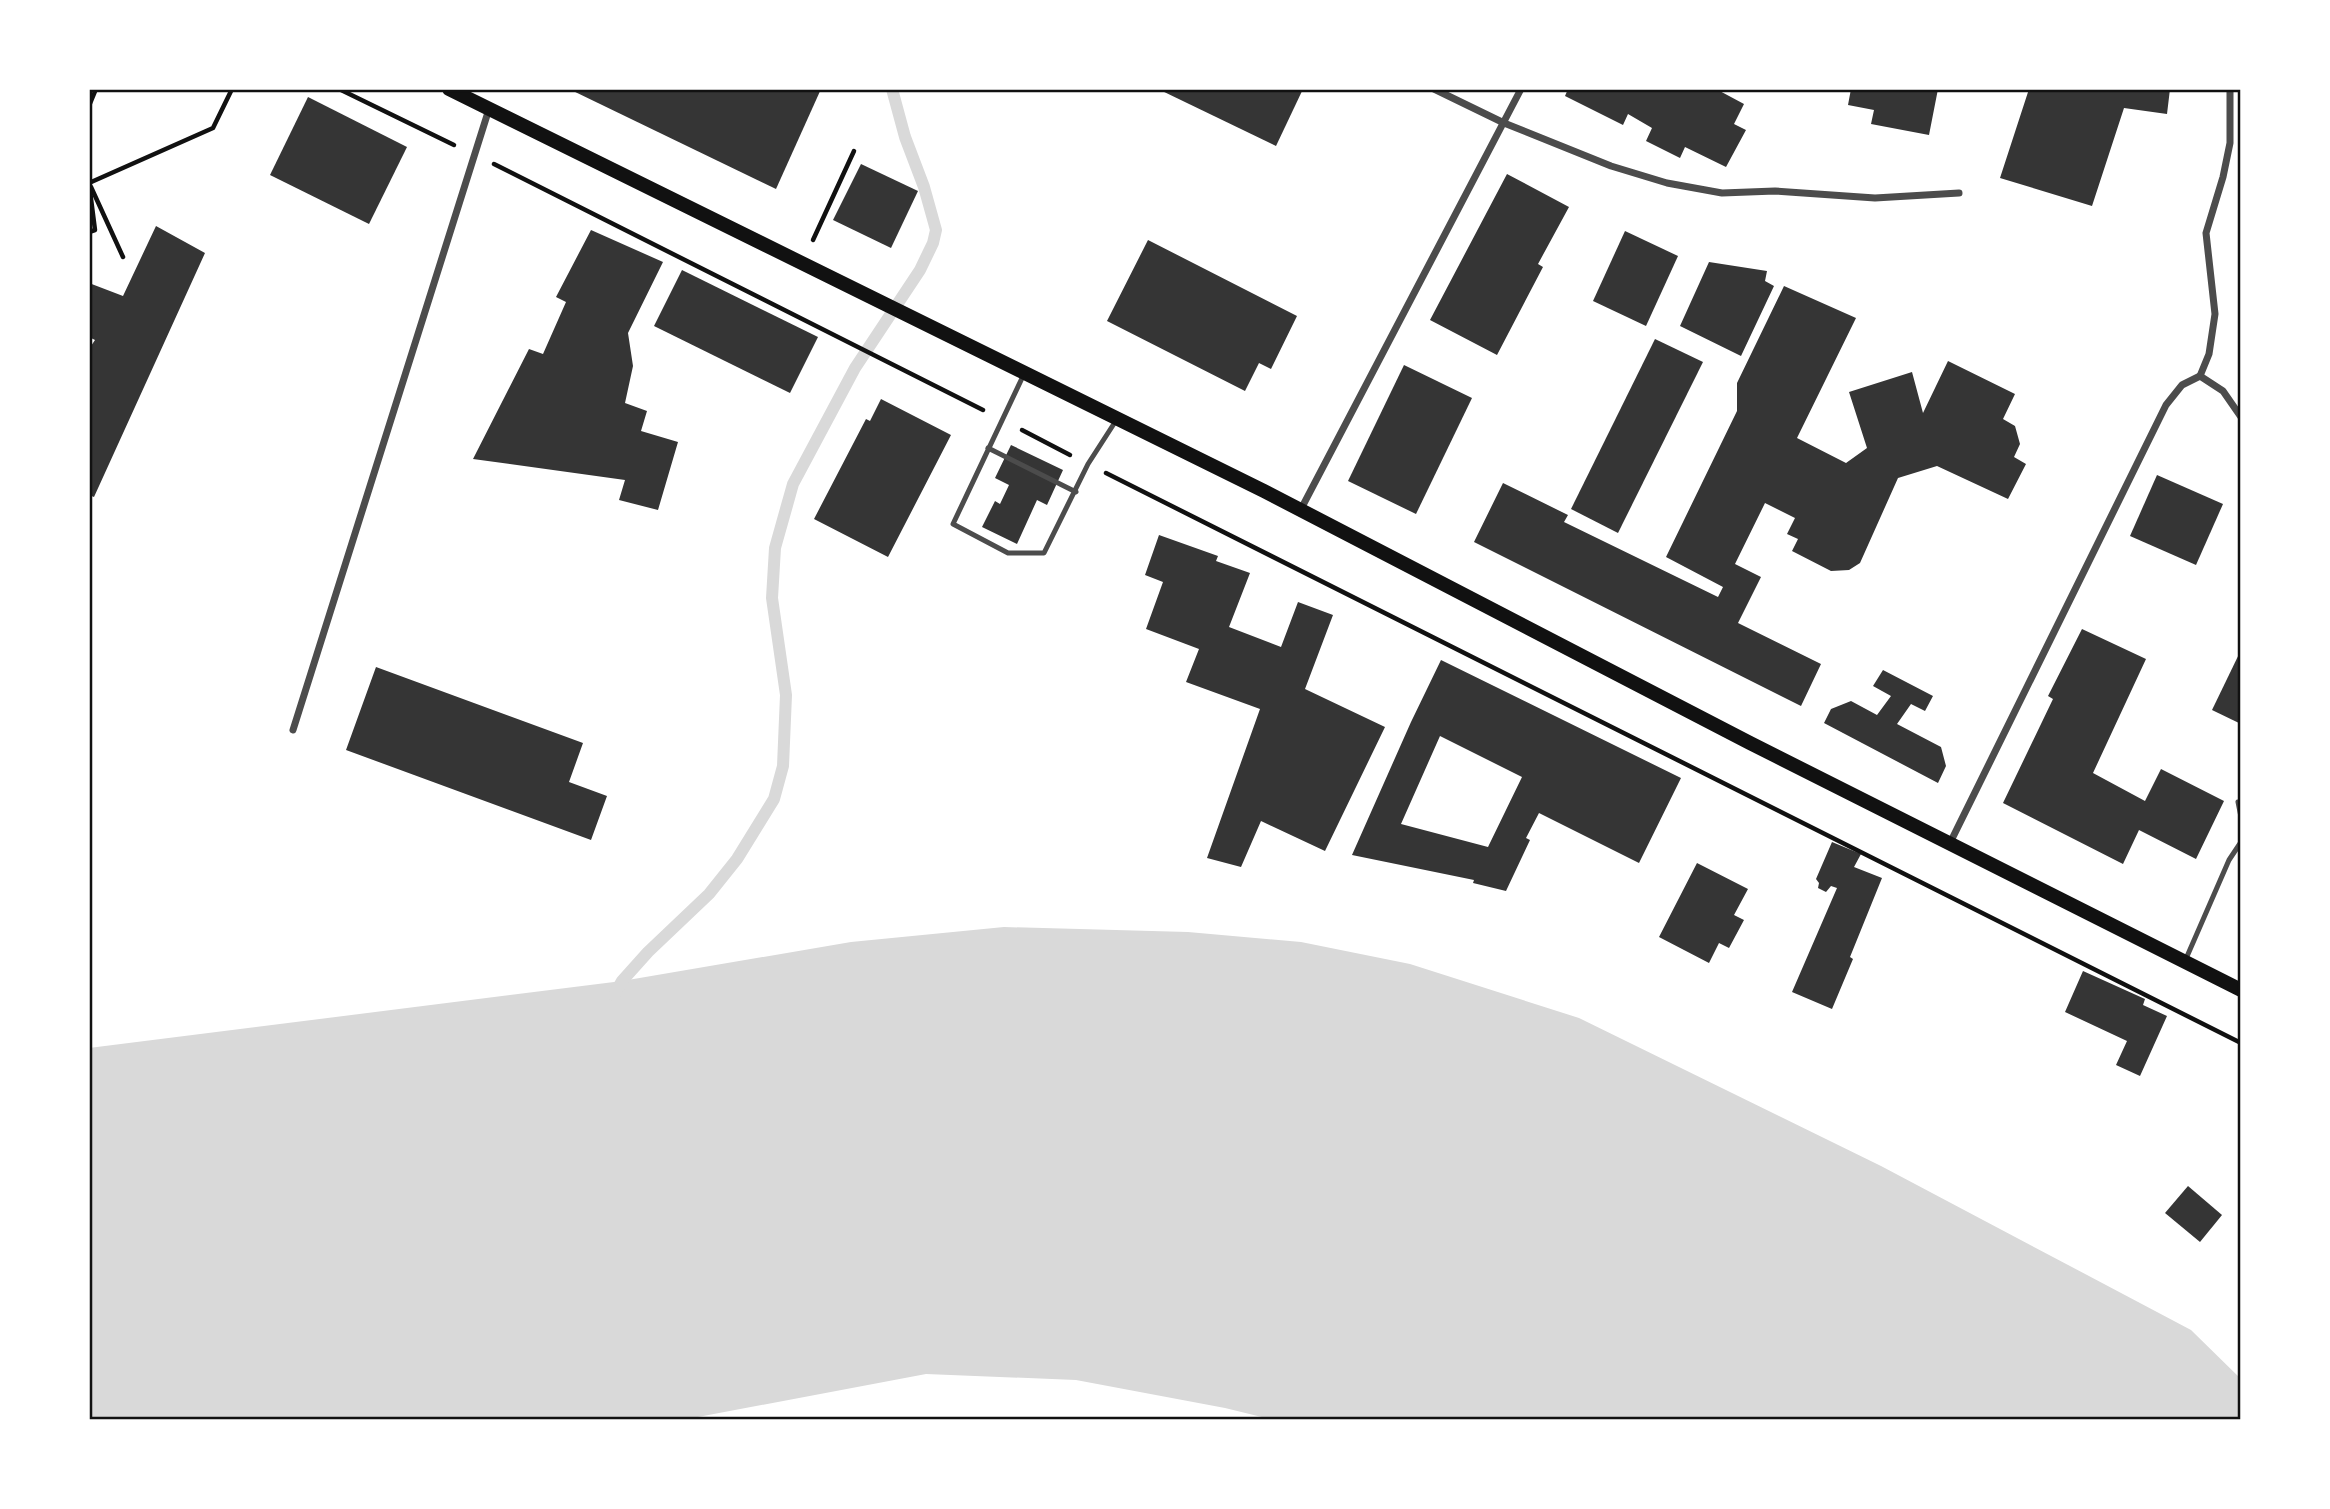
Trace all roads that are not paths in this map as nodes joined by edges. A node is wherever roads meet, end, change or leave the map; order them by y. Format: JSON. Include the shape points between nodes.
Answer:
{"nodes":[{"id":1,"x":449,"y":89,"type":"edge"},
{"id":2,"x":1434,"y":89,"type":"edge"},
{"id":3,"x":1521,"y":89,"type":"edge"},
{"id":4,"x":2230,"y":89,"type":"edge"},
{"id":5,"x":489,"y":109,"type":"junction"},
{"id":6,"x":1504,"y":123,"type":"junction"},
{"id":7,"x":1959,"y":193,"type":"dead end"},
{"id":8,"x":1025,"y":372,"type":"junction"},
{"id":9,"x":2200,"y":376,"type":"junction"},
{"id":10,"x":2241,"y":417,"type":"edge"},
{"id":11,"x":1117,"y":419,"type":"junction"},
{"id":12,"x":988,"y":448,"type":"junction"},
{"id":13,"x":1076,"y":492,"type":"junction"},
{"id":14,"x":1301,"y":509,"type":"junction"},
{"id":15,"x":293,"y":730,"type":"dead end"},
{"id":16,"x":2238,"y":803,"type":"dead end"},
{"id":17,"x":2241,"y":817,"type":"edge"},
{"id":18,"x":2241,"y":842,"type":"edge"},
{"id":19,"x":1950,"y":843,"type":"junction"},
{"id":20,"x":2185,"y":961,"type":"junction"},
{"id":21,"x":2241,"y":990,"type":"edge"}],
"edges":[{"from":1,"to":5,"type":"main road"},
{"from":2,"to":6,"type":"street"},
{"from":3,"to":6,"type":"street"},
{"from":4,"to":9,"type":"street","via":[[2230,144],[2206,233],[2215,314],[2209,354]]},
{"from":5,"to":8,"type":"main road"},
{"from":5,"to":15,"type":"street"},
{"from":6,"to":7,"type":"street","via":[[1611,166],[1721,193],[1775,191],[1875,198]]},
{"from":6,"to":14,"type":"street"},
{"from":8,"to":11,"type":"main road"},
{"from":8,"to":12,"type":"lane"},
{"from":9,"to":10,"type":"street","via":[[2223,391]]},
{"from":9,"to":19,"type":"street","via":[[2182,385],[2166,405]]},
{"from":11,"to":13,"type":"lane"},
{"from":11,"to":14,"type":"main road"},
{"from":12,"to":13,"type":"lane"},
{"from":12,"to":13,"type":"lane","via":[[953,524],[1008,553],[1044,553]]},
{"from":14,"to":19,"type":"main road"},
{"from":16,"to":17,"type":"lane"},
{"from":18,"to":20,"type":"lane"},
{"from":19,"to":20,"type":"main road"},
{"from":20,"to":21,"type":"main road"}]}
